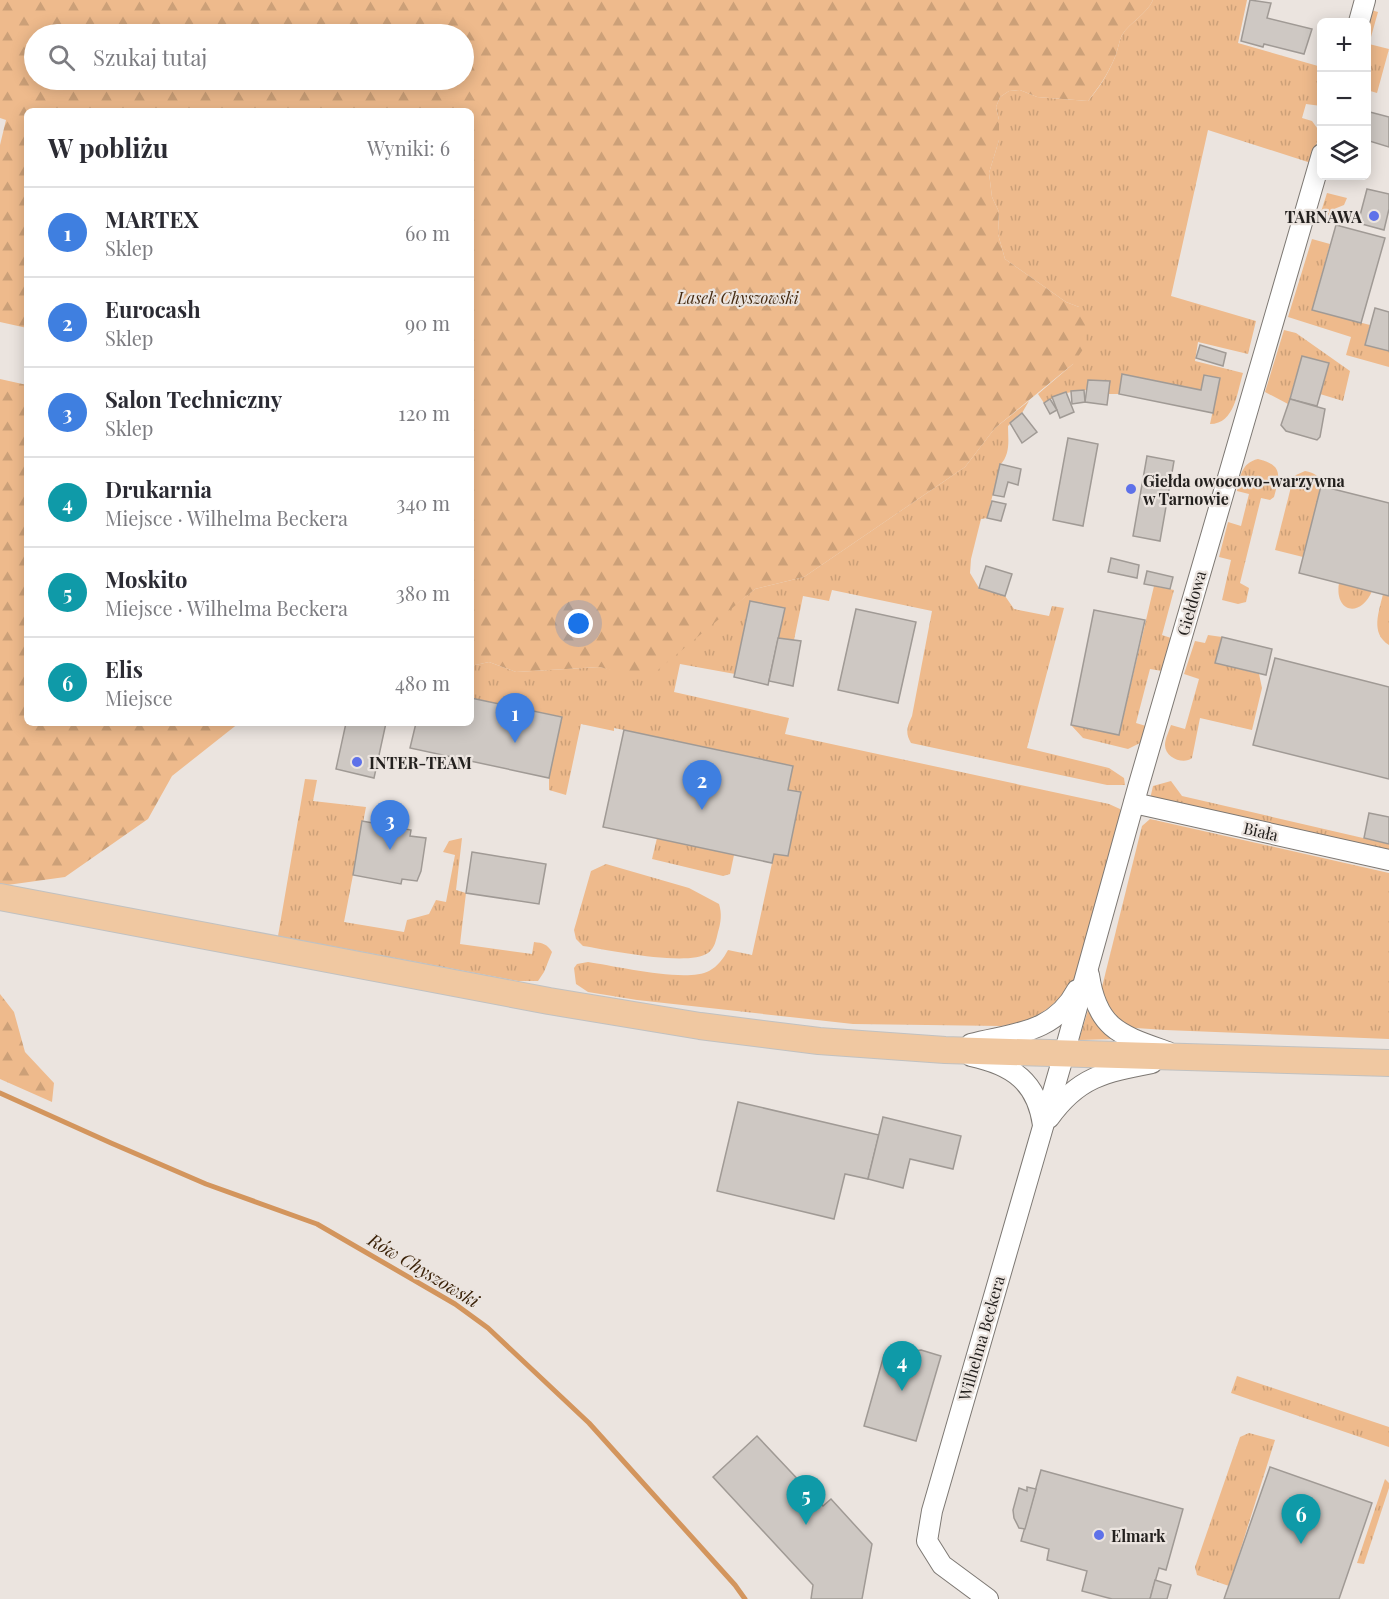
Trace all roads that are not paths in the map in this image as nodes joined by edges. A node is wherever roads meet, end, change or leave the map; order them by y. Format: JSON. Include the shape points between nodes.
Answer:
{"nodes":[{"id":1,"x":1365,"y":0,"type":"edge"},
{"id":2,"x":1360,"y":18,"type":"edge"},
{"id":3,"x":1317,"y":171,"type":"edge"},
{"id":4,"x":1134,"y":803,"type":"junction"},
{"id":5,"x":1389,"y":860,"type":"edge"},
{"id":6,"x":0,"y":897,"type":"edge"},
{"id":7,"x":1088,"y":969,"type":"junction"},
{"id":8,"x":945,"y":1050,"type":"junction"},
{"id":9,"x":1064,"y":1054,"type":"junction"},
{"id":10,"x":1184,"y":1058,"type":"junction"},
{"id":11,"x":1389,"y":1063,"type":"edge"},
{"id":12,"x":1043,"y":1126,"type":"junction"},
{"id":13,"x":988,"y":1599,"type":"edge"}],
"edges":[{"from":1,"to":2,"type":"street"},
{"from":3,"to":4,"type":"street","name":"Giełdowa"},
{"from":4,"to":5,"type":"street","name":"Biała"},
{"from":4,"to":7,"type":"street","name":"Giełdowa"},
{"from":6,"to":8,"type":"main road","via":[[688,1024],[819,1041]]},
{"from":7,"to":8,"type":"street","via":[[1061,1012],[1044,1025]]},
{"from":7,"to":9,"type":"street","name":"Giełdowa"},
{"from":7,"to":10,"type":"street","via":[[1096,1009],[1114,1029]]},
{"from":8,"to":9,"type":"main road"},
{"from":8,"to":12,"type":"street","via":[[978,1058],[1023,1079],[1035,1095]]},
{"from":9,"to":10,"type":"main road"},
{"from":9,"to":12,"type":"street","name":"Wilhelma Beckera"},
{"from":10,"to":11,"type":"main road"},
{"from":10,"to":12,"type":"street","via":[[1116,1070],[1079,1085]]},
{"from":12,"to":13,"type":"street","name":"Wilhelma Beckera","via":[[932,1510],[927,1541],[942,1565]]}]}
